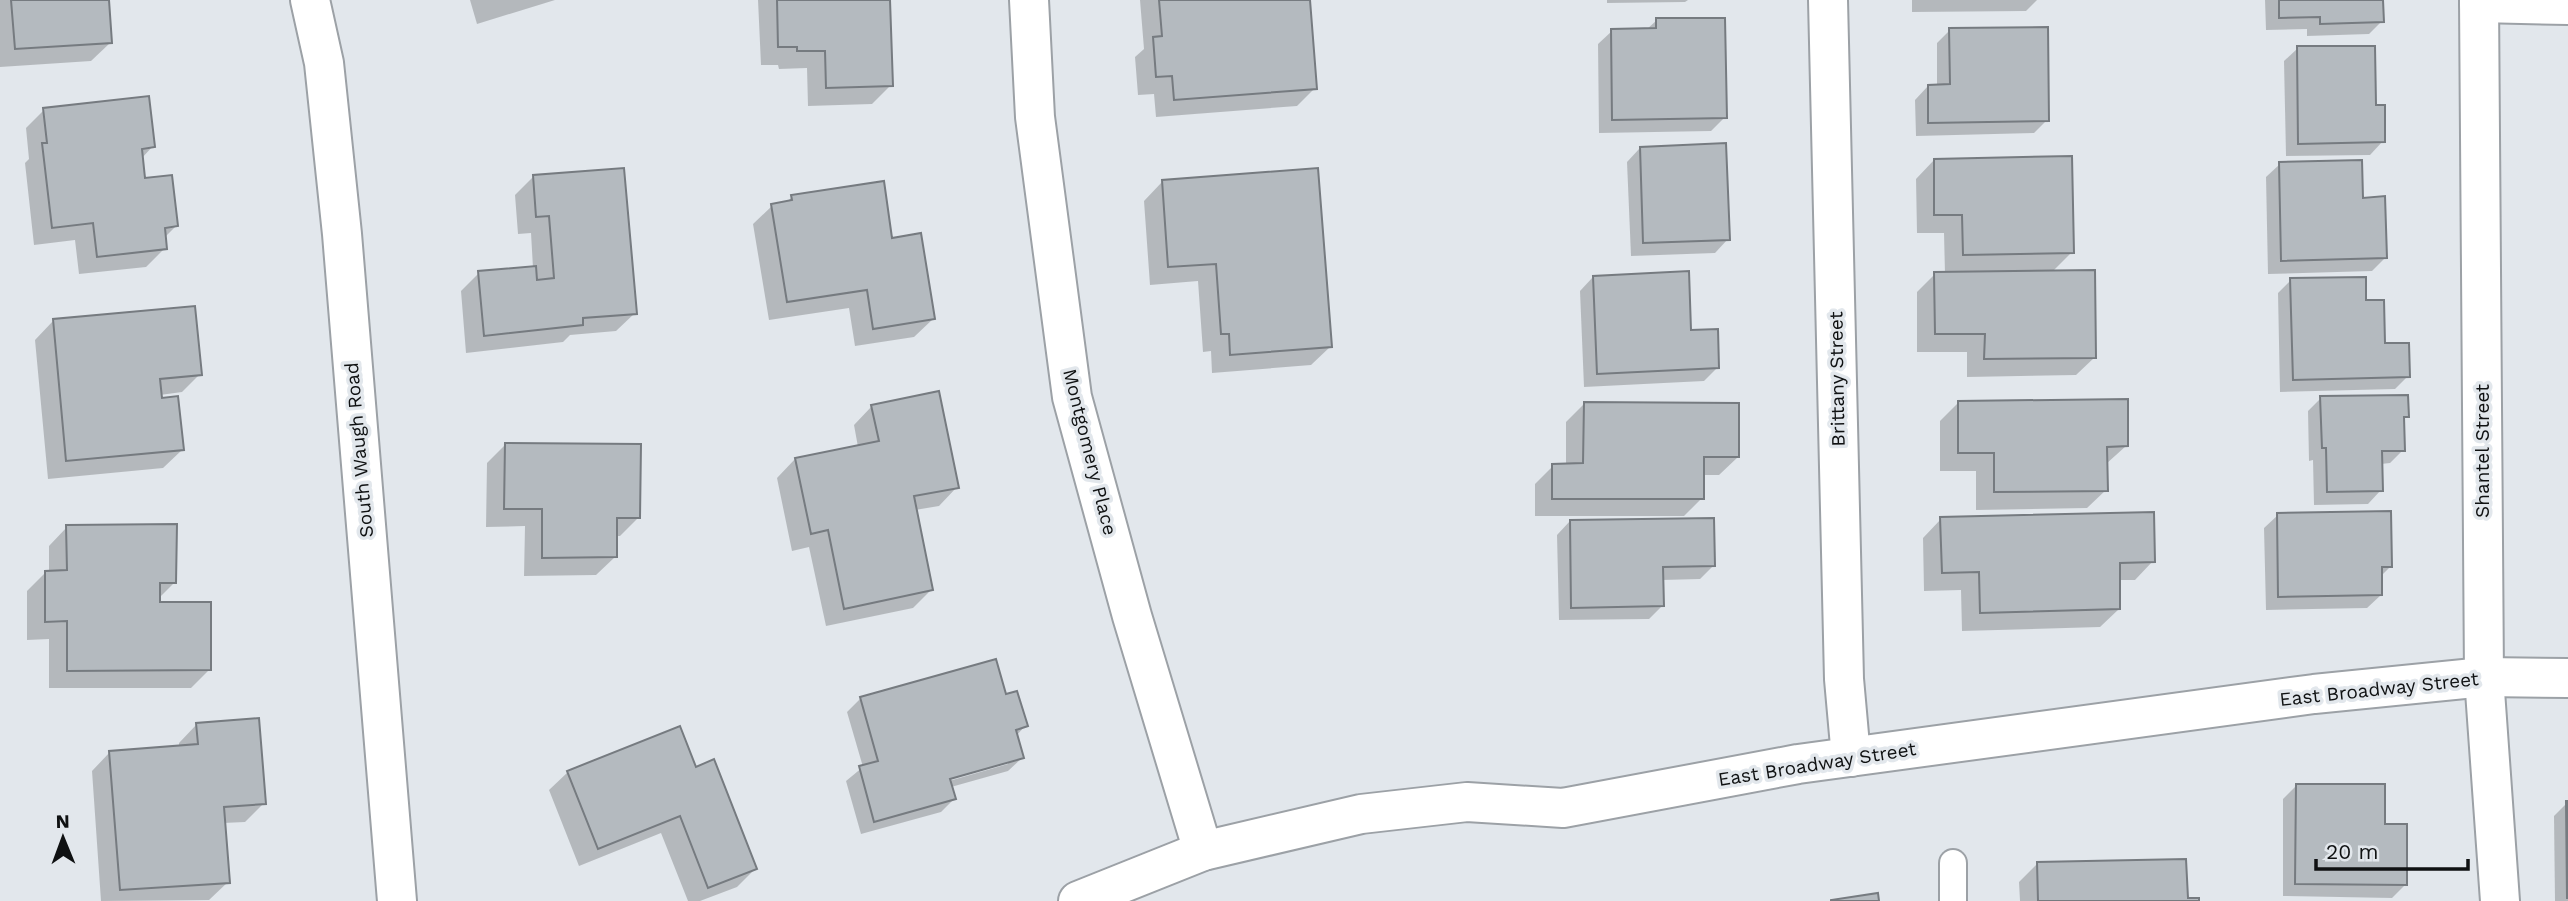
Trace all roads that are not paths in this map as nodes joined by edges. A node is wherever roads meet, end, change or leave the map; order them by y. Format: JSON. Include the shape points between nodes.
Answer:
{"nodes":[{"id":1,"x":310,"y":0,"type":"edge"},
{"id":2,"x":1029,"y":0,"type":"edge"},
{"id":3,"x":1828,"y":0,"type":"edge"},
{"id":4,"x":2479,"y":1,"type":"edge"},
{"id":5,"x":2568,"y":5,"type":"edge"},
{"id":6,"x":2484,"y":677,"type":"junction"},
{"id":7,"x":2568,"y":678,"type":"edge"},
{"id":8,"x":1851,"y":757,"type":"junction"},
{"id":9,"x":1203,"y":851,"type":"junction"},
{"id":10,"x":1953,"y":863,"type":"dead end"},
{"id":11,"x":397,"y":901,"type":"edge"},
{"id":12,"x":1078,"y":901,"type":"edge"},
{"id":13,"x":1953,"y":901,"type":"edge"},
{"id":14,"x":2500,"y":901,"type":"edge"}],
"edges":[{"from":1,"to":11,"type":"street","name":"South Waugh Road","via":[[324,63],[342,234]]},
{"from":2,"to":9,"type":"street","name":"Montgomery Place","via":[[1035,117],[1072,397]]},
{"from":3,"to":8,"type":"street","name":"Brittany Street","via":[[1844,680]]},
{"from":4,"to":5,"type":"street"},
{"from":4,"to":6,"type":"street","name":"Shantel Street"},
{"from":6,"to":7,"type":"street","name":"East Broadway Street"},
{"from":6,"to":8,"type":"street","name":"East Broadway Street","via":[[2314,694]]},
{"from":6,"to":14,"type":"street","name":"Shantel Street"},
{"from":8,"to":9,"type":"street","name":"East Broadway Street","via":[[1563,808],[1467,802],[1361,814]]},
{"from":9,"to":12,"type":"street","name":"East Broadway Street"},
{"from":10,"to":13,"type":"lane"}]}
